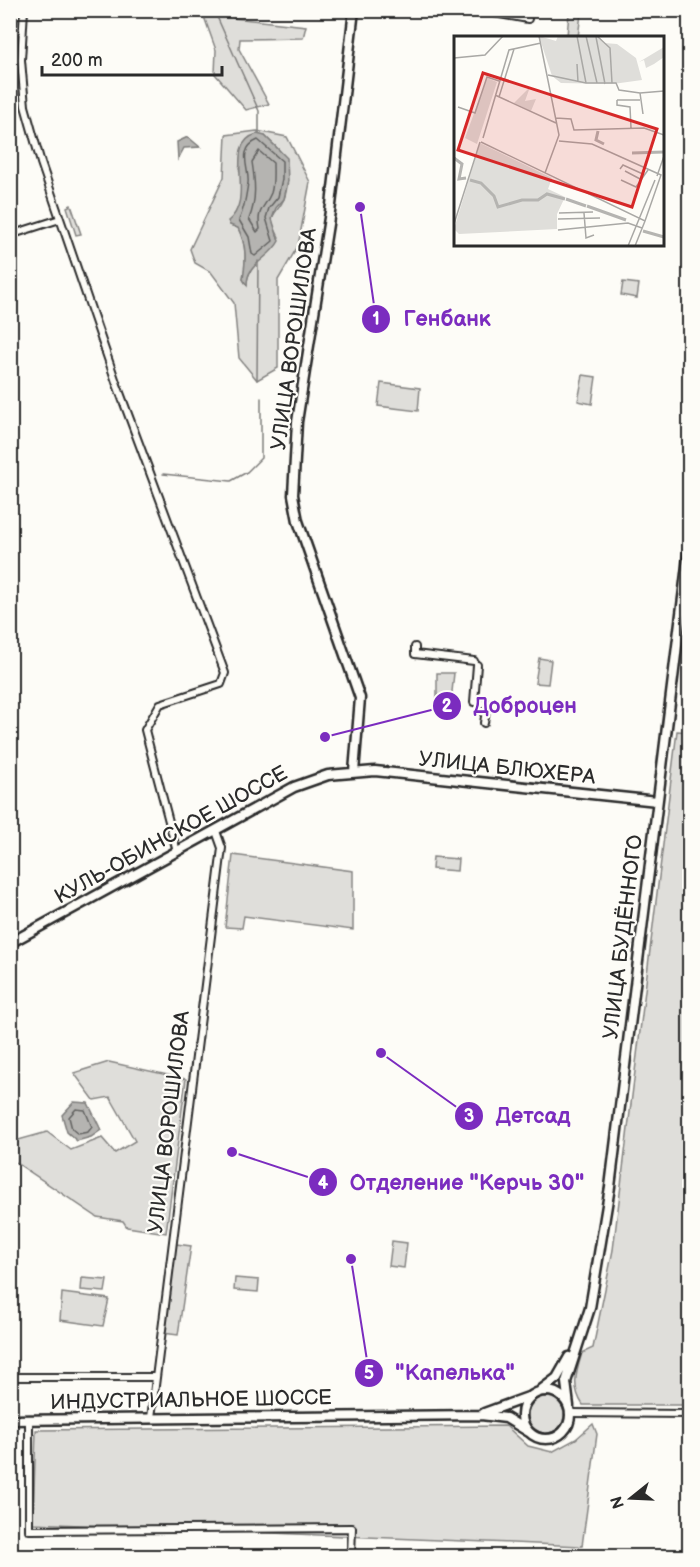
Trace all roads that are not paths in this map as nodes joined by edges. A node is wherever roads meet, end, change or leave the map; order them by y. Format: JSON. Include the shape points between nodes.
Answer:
{"nodes":[{"id":1,"x":24,"y":10,"type":"edge"},
{"id":2,"x":354,"y":10,"type":"edge"},
{"id":3,"x":477,"y":10,"type":"edge"},
{"id":4,"x":528,"y":19,"type":"dead end"},
{"id":5,"x":60,"y":219,"type":"junction"},
{"id":6,"x":10,"y":235,"type":"edge"},
{"id":7,"x":690,"y":541,"type":"edge"},
{"id":8,"x":415,"y":646,"type":"dead end"},
{"id":9,"x":484,"y":723,"type":"dead end"},
{"id":10,"x":354,"y":771,"type":"junction"},
{"id":11,"x":657,"y":801,"type":"junction"},
{"id":12,"x":216,"y":831,"type":"junction"},
{"id":13,"x":177,"y":852,"type":"junction"},
{"id":14,"x":10,"y":944,"type":"edge"},
{"id":15,"x":581,"y":1335,"type":"junction"},
{"id":16,"x":10,"y":1377,"type":"edge"},
{"id":17,"x":154,"y":1377,"type":"junction"},
{"id":18,"x":540,"y":1390,"type":"junction"},
{"id":19,"x":531,"y":1396,"type":"junction"},
{"id":20,"x":569,"y":1409,"type":"junction"},
{"id":21,"x":481,"y":1414,"type":"junction"},
{"id":22,"x":690,"y":1414,"type":"edge"},
{"id":23,"x":151,"y":1418,"type":"junction"},
{"id":24,"x":10,"y":1420,"type":"edge"},
{"id":25,"x":29,"y":1420,"type":"junction"},
{"id":26,"x":529,"y":1432,"type":"junction"},
{"id":27,"x":351,"y":1557,"type":"edge"}],
"edges":[{"from":1,"to":5,"type":"street","via":[[21,60],[25,106]]},
{"from":2,"to":10,"type":"main road","name":"УЛИЦА ВОРОШИЛОВА","via":[[331,206],[297,422],[293,495],[298,521],[360,698]]},
{"from":3,"to":4,"type":"street"},
{"from":5,"to":6,"type":"street"},
{"from":5,"to":13,"type":"street","via":[[225,674],[221,684],[160,704],[145,730]]},
{"from":7,"to":11,"type":"main road","name":"УЛИЦА БУДЁННОГО"},
{"from":8,"to":9,"type":"street","via":[[415,654],[475,663],[474,702],[487,704]]},
{"from":10,"to":11,"type":"main road","name":"УЛИЦА БЛЮХЕРА"},
{"from":10,"to":12,"type":"main road","name":"КУЛЬ-ОБИНСКОЕ ШОССЕ","via":[[294,787]]},
{"from":11,"to":15,"type":"main road","name":"УЛИЦА БУДЁННОГО","via":[[610,1187],[590,1308]]},
{"from":12,"to":13,"type":"main road","name":"КУЛЬ-ОБИНСКОЕ ШОССЕ"},
{"from":12,"to":17,"type":"street","name":"УЛИЦА ВОРОШИЛОВА","via":[[222,848]]},
{"from":13,"to":14,"type":"main road","name":"КУЛЬ-ОБИНСКОЕ ШОССЕ"},
{"from":15,"to":18,"type":"main road","via":[[557,1377]]},
{"from":15,"to":20,"type":"main road","via":[[566,1382]]},
{"from":16,"to":17,"type":"street"},
{"from":17,"to":23,"type":"street","name":"УЛИЦА ВОРОШИЛОВА"},
{"from":18,"to":19,"type":"main road"},
{"from":18,"to":20,"type":"main road","via":[[558,1393]]},
{"from":19,"to":21,"type":"main road"},
{"from":19,"to":26,"type":"main road","via":[[521,1413]]},
{"from":20,"to":22,"type":"street"},
{"from":20,"to":26,"type":"main road","via":[[569,1422],[556,1437],[537,1437]]},
{"from":21,"to":23,"type":"main road","name":"ИНДУСТРИАЛЬНОЕ ШОССЕ"},
{"from":21,"to":26,"type":"main road","via":[[506,1418]]},
{"from":23,"to":25,"type":"main road","name":"ИНДУСТРИАЛЬНОЕ ШОССЕ"},
{"from":24,"to":25,"type":"main road","name":"ИНДУСТРИАЛЬНОЕ ШОССЕ"},
{"from":25,"to":27,"type":"street","via":[[29,1530],[352,1528]]}]}
